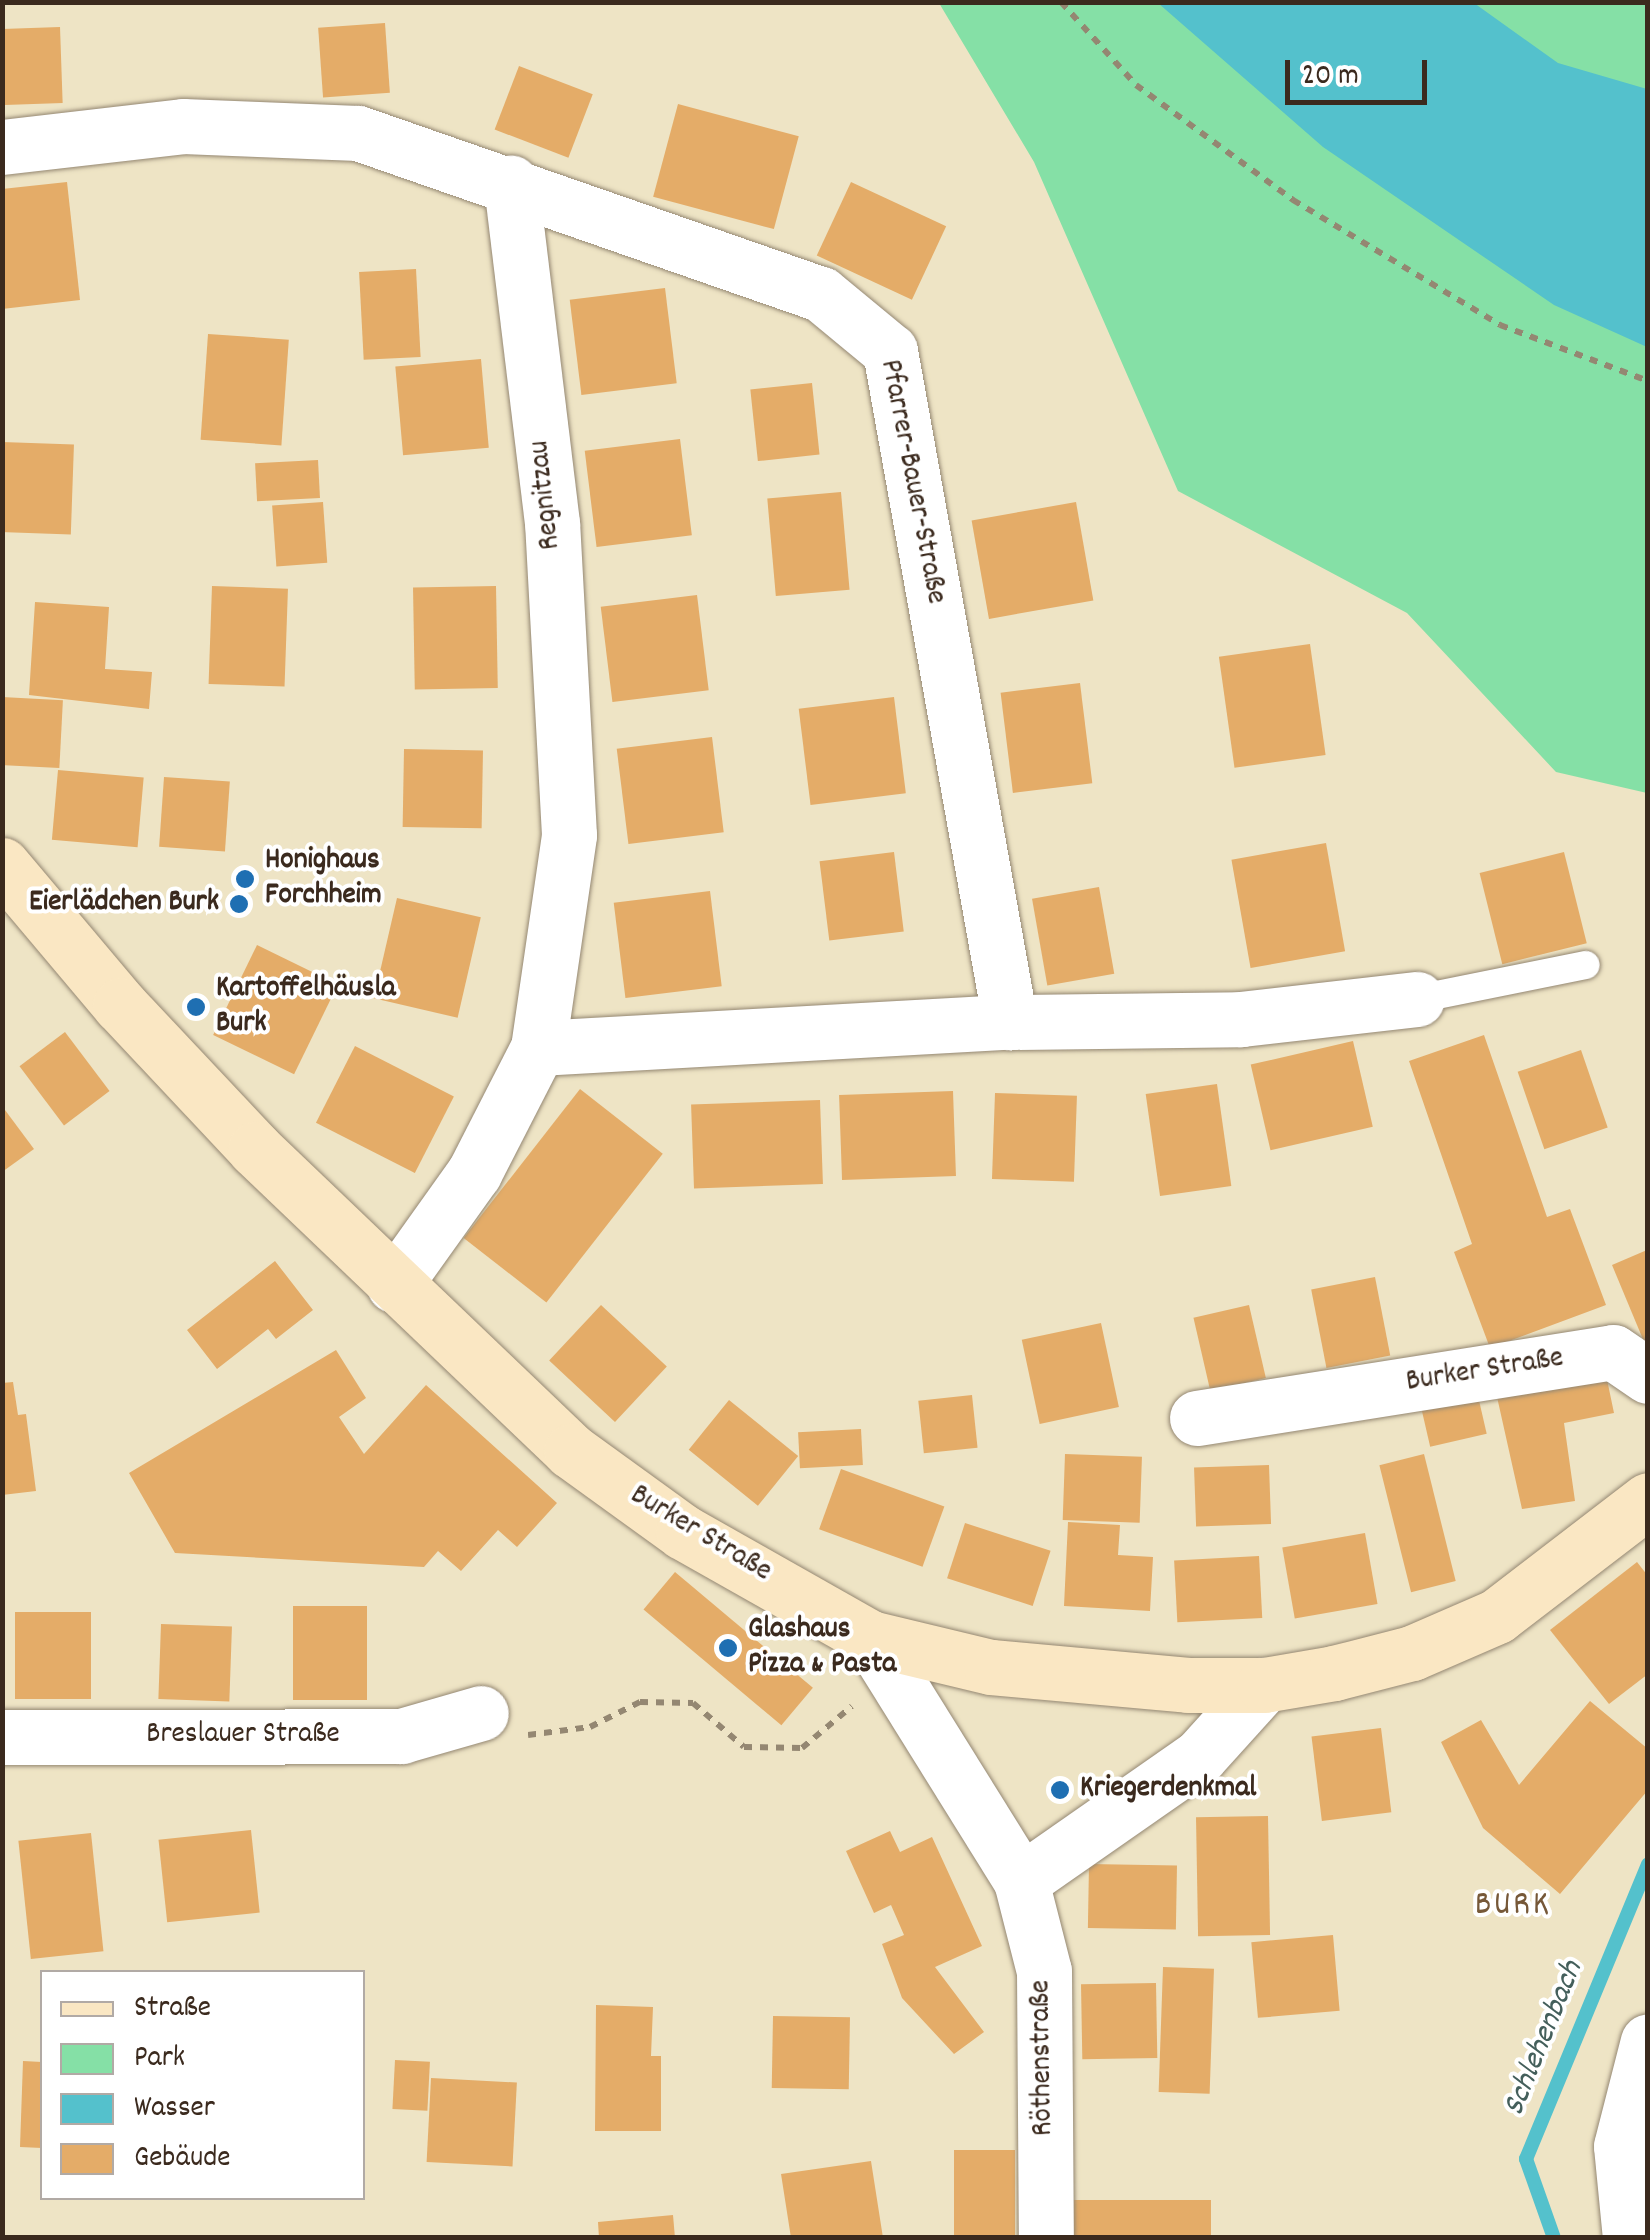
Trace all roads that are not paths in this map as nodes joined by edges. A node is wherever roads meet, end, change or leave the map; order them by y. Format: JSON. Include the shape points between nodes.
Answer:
{"nodes":[{"id":1,"x":2,"y":148,"type":"edge"},
{"id":2,"x":511,"y":182,"type":"junction"},
{"id":3,"x":2,"y":865,"type":"edge"},
{"id":4,"x":1586,"y":966,"type":"dead end"},
{"id":5,"x":1417,"y":999,"type":"joint"},
{"id":6,"x":1010,"y":1022,"type":"junction"},
{"id":7,"x":538,"y":1048,"type":"junction"},
{"id":8,"x":394,"y":1285,"type":"junction"},
{"id":9,"x":1648,"y":1376,"type":"edge"},
{"id":10,"x":1197,"y":1418,"type":"dead end"},
{"id":11,"x":1648,"y":1500,"type":"edge"},
{"id":12,"x":881,"y":1656,"type":"junction"},
{"id":13,"x":1264,"y":1685,"type":"junction"},
{"id":14,"x":481,"y":1713,"type":"road end"},
{"id":15,"x":2,"y":1737,"type":"edge"},
{"id":16,"x":1021,"y":1880,"type":"junction"},
{"id":17,"x":1648,"y":2041,"type":"edge"},
{"id":18,"x":1046,"y":2238,"type":"edge"},
{"id":19,"x":1630,"y":2238,"type":"edge"}],
"edges":[{"from":1,"to":2,"type":"street","via":[[183,126],[358,133]]},
{"from":2,"to":6,"type":"street","name":"Pfarrer-Bauer-Straße","via":[[822,294],[890,350]]},
{"from":2,"to":7,"type":"street","name":"Regnitzau","via":[[552,523],[570,835]]},
{"from":3,"to":8,"type":"main road","name":"Burker Straße","via":[[120,1005]]},
{"from":4,"to":5,"type":"lane"},
{"from":5,"to":6,"type":"street","via":[[1241,1019]]},
{"from":6,"to":7,"type":"street"},
{"from":7,"to":8,"type":"street","name":"Regnitzau","via":[[474,1173]]},
{"from":8,"to":12,"type":"main road","name":"Burker Straße","via":[[572,1451],[682,1532]]},
{"from":9,"to":10,"type":"street","name":"Burker Straße","via":[[1613,1352]]},
{"from":11,"to":13,"type":"main road","name":"Burker Straße","via":[[1497,1616],[1412,1653]]},
{"from":12,"to":13,"type":"main road","name":"Burker Straße","via":[[1188,1686]]},
{"from":12,"to":16,"type":"street","name":"Röthenstraße"},
{"from":13,"to":16,"type":"street","via":[[1199,1757]]},
{"from":14,"to":15,"type":"street","name":"Breslauer Straße","via":[[400,1736]]},
{"from":16,"to":18,"type":"street","name":"Röthenstraße","via":[[1044,1972]]},
{"from":17,"to":19,"type":"street","via":[[1621,2146]]}]}
